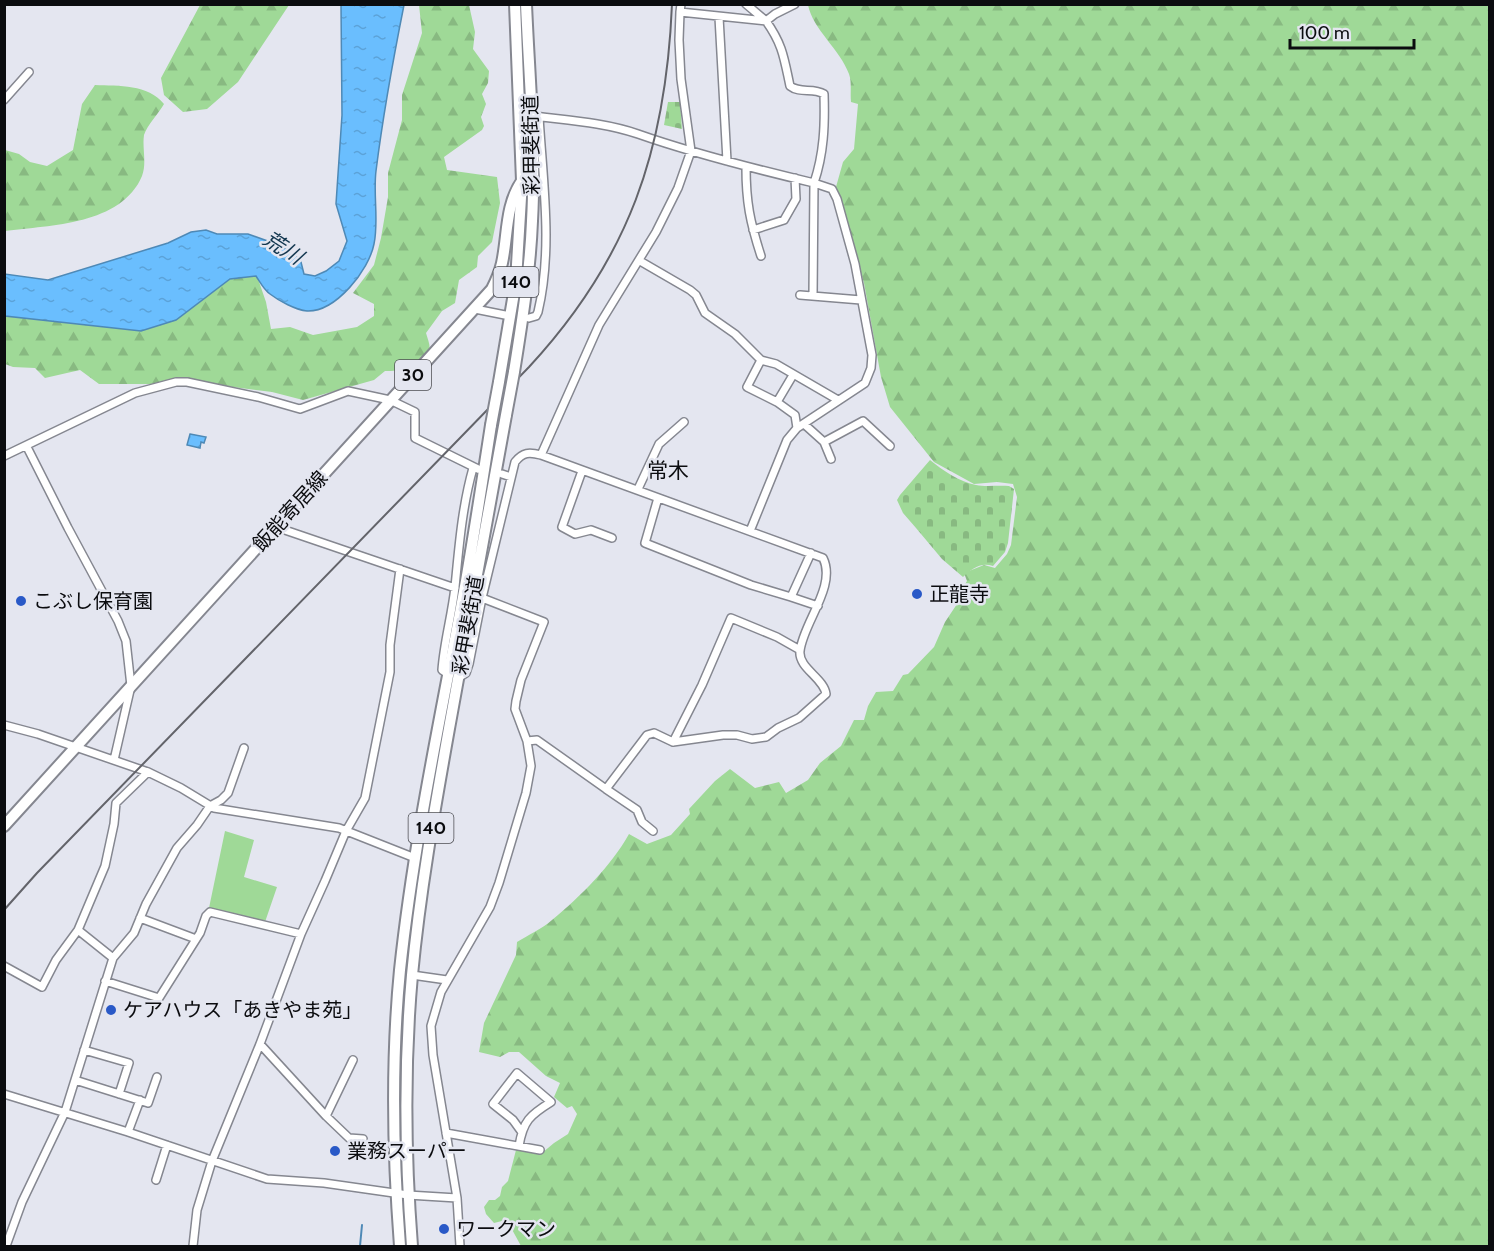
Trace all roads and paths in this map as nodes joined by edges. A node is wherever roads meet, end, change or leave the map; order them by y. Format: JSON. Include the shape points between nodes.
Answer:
{"nodes":[{"id":1,"x":515,"y":4,"type":"edge"},
{"id":2,"x":526,"y":4,"type":"edge"},
{"id":3,"x":746,"y":4,"type":"edge"},
{"id":4,"x":795,"y":4,"type":"edge"},
{"id":5,"x":681,"y":8,"type":"edge"},
{"id":6,"x":719,"y":17,"type":"junction"},
{"id":7,"x":766,"y":21,"type":"junction"},
{"id":8,"x":28,"y":72,"type":"dead end"},
{"id":9,"x":4,"y":100,"type":"edge"},
{"id":10,"x":530,"y":116,"type":"junction"},
{"id":11,"x":691,"y":151,"type":"junction"},
{"id":12,"x":728,"y":161,"type":"junction"},
{"id":13,"x":746,"y":166,"type":"junction"},
{"id":14,"x":795,"y":178,"type":"junction"},
{"id":15,"x":527,"y":181,"type":"junction"},
{"id":16,"x":814,"y":183,"type":"junction"},
{"id":17,"x":753,"y":230,"type":"junction"},
{"id":18,"x":761,"y":256,"type":"dead end"},
{"id":19,"x":640,"y":261,"type":"junction"},
{"id":20,"x":800,"y":295,"type":"dead end"},
{"id":21,"x":813,"y":296,"type":"junction"},
{"id":22,"x":861,"y":300,"type":"junction"},
{"id":23,"x":475,"y":309,"type":"junction"},
{"id":24,"x":505,"y":315,"type":"dead end"},
{"id":25,"x":529,"y":318,"type":"dead end"},
{"id":26,"x":761,"y":360,"type":"junction"},
{"id":27,"x":793,"y":375,"type":"junction"},
{"id":28,"x":838,"y":399,"type":"junction"},
{"id":29,"x":390,"y":400,"type":"junction"},
{"id":30,"x":777,"y":402,"type":"junction"},
{"id":31,"x":684,"y":422,"type":"dead end"},
{"id":32,"x":800,"y":426,"type":"junction"},
{"id":33,"x":824,"y":442,"type":"junction"},
{"id":34,"x":890,"y":446,"type":"dead end"},
{"id":35,"x":27,"y":447,"type":"junction"},
{"id":36,"x":541,"y":455,"type":"junction"},
{"id":37,"x":4,"y":456,"type":"edge"},
{"id":38,"x":831,"y":459,"type":"dead end"},
{"id":39,"x":582,"y":471,"type":"junction"},
{"id":40,"x":502,"y":474,"type":"dead end"},
{"id":41,"x":511,"y":477,"type":"junction"},
{"id":42,"x":638,"y":489,"type":"junction"},
{"id":43,"x":658,"y":498,"type":"junction"},
{"id":44,"x":276,"y":527,"type":"junction"},
{"id":45,"x":750,"y":531,"type":"junction"},
{"id":46,"x":612,"y":538,"type":"dead end"},
{"id":47,"x":811,"y":553,"type":"junction"},
{"id":48,"x":400,"y":568,"type":"junction"},
{"id":49,"x":455,"y":588,"type":"junction"},
{"id":50,"x":791,"y":597,"type":"junction"},
{"id":51,"x":482,"y":598,"type":"junction"},
{"id":52,"x":818,"y":606,"type":"junction"},
{"id":53,"x":800,"y":650,"type":"junction"},
{"id":54,"x":453,"y":676,"type":"junction"},
{"id":55,"x":131,"y":686,"type":"junction"},
{"id":56,"x":4,"y":725,"type":"edge"},
{"id":57,"x":527,"y":741,"type":"junction"},
{"id":58,"x":673,"y":742,"type":"junction"},
{"id":59,"x":75,"y":747,"type":"junction"},
{"id":60,"x":244,"y":748,"type":"dead end"},
{"id":61,"x":114,"y":760,"type":"junction"},
{"id":62,"x":148,"y":772,"type":"junction"},
{"id":63,"x":606,"y":789,"type":"junction"},
{"id":64,"x":210,"y":806,"type":"junction"},
{"id":65,"x":4,"y":826,"type":"edge"},
{"id":66,"x":346,"y":831,"type":"junction"},
{"id":67,"x":653,"y":831,"type":"dead end"},
{"id":68,"x":415,"y":858,"type":"junction"},
{"id":69,"x":140,"y":918,"type":"junction"},
{"id":70,"x":78,"y":930,"type":"junction"},
{"id":71,"x":301,"y":934,"type":"junction"},
{"id":72,"x":196,"y":939,"type":"junction"},
{"id":73,"x":113,"y":958,"type":"junction"},
{"id":74,"x":4,"y":966,"type":"edge"},
{"id":75,"x":412,"y":975,"type":"junction"},
{"id":76,"x":447,"y":980,"type":"junction"},
{"id":77,"x":105,"y":981,"type":"junction"},
{"id":78,"x":260,"y":1044,"type":"junction"},
{"id":79,"x":84,"y":1050,"type":"junction"},
{"id":80,"x":353,"y":1060,"type":"dead end"},
{"id":81,"x":157,"y":1077,"type":"dead end"},
{"id":82,"x":75,"y":1080,"type":"junction"},
{"id":83,"x":4,"y":1094,"type":"edge"},
{"id":84,"x":119,"y":1094,"type":"junction"},
{"id":85,"x":140,"y":1100,"type":"junction"},
{"id":86,"x":65,"y":1112,"type":"junction"},
{"id":87,"x":326,"y":1116,"type":"junction"},
{"id":88,"x":129,"y":1131,"type":"junction"},
{"id":89,"x":521,"y":1131,"type":"junction"},
{"id":90,"x":446,"y":1133,"type":"junction"},
{"id":91,"x":363,"y":1139,"type":"dead end"},
{"id":92,"x":167,"y":1145,"type":"junction"},
{"id":93,"x":519,"y":1146,"type":"junction"},
{"id":94,"x":540,"y":1150,"type":"dead end"},
{"id":95,"x":212,"y":1161,"type":"junction"},
{"id":96,"x":156,"y":1180,"type":"dead end"},
{"id":97,"x":396,"y":1193,"type":"junction"},
{"id":98,"x":408,"y":1195,"type":"junction"},
{"id":99,"x":457,"y":1198,"type":"junction"},
{"id":100,"x":6,"y":1246,"type":"edge"},
{"id":101,"x":194,"y":1246,"type":"edge"},
{"id":102,"x":400,"y":1246,"type":"edge"},
{"id":103,"x":412,"y":1246,"type":"edge"},
{"id":104,"x":460,"y":1246,"type":"edge"}],
"edges":[{"from":1,"to":10,"type":"main road","name":"彩甲斐街道","number":"140"},
{"from":2,"to":10,"type":"main road","name":"彩甲斐街道","number":"140"},
{"from":3,"to":7,"type":"street"},
{"from":4,"to":7,"type":"street"},
{"from":5,"to":6,"type":"street"},
{"from":5,"to":11,"type":"street","via":[[681,79]]},
{"from":6,"to":7,"type":"street"},
{"from":6,"to":12,"type":"street"},
{"from":7,"to":16,"type":"street","via":[[783,49],[790,86],[796,91],[824,94],[825,136]]},
{"from":8,"to":9,"type":"street"},
{"from":10,"to":11,"type":"street","via":[[580,121]]},
{"from":10,"to":15,"type":"main road","name":"彩甲斐街道","number":"140"},
{"from":10,"to":25,"type":"street","via":[[545,210],[545,264],[538,312]]},
{"from":11,"to":12,"type":"street"},
{"from":11,"to":19,"type":"street","via":[[678,188]]},
{"from":12,"to":13,"type":"street"},
{"from":13,"to":14,"type":"street"},
{"from":13,"to":17,"type":"street","via":[[746,198]]},
{"from":14,"to":16,"type":"street"},
{"from":14,"to":17,"type":"street","via":[[796,199],[784,220]]},
{"from":15,"to":23,"type":"main road","name":"飯能寄居線","number":"30","via":[[516,190],[512,202],[499,274]]},
{"from":15,"to":54,"type":"main road","name":"彩甲斐街道","number":"140","bridge":true,"via":[[516,281]]},
{"from":15,"to":54,"type":"main road","name":"彩甲斐街道","number":"140","bridge":true,"via":[[529,264],[514,372]]},
{"from":16,"to":21,"type":"street"},
{"from":16,"to":22,"type":"street","via":[[832,189],[837,199]]},
{"from":17,"to":18,"type":"street"},
{"from":19,"to":26,"type":"street","via":[[690,290],[705,313],[735,334]]},
{"from":19,"to":36,"type":"street","via":[[599,325]]},
{"from":20,"to":21,"type":"street"},
{"from":21,"to":22,"type":"street"},
{"from":22,"to":28,"type":"street","via":[[871,368],[865,383]]},
{"from":23,"to":24,"type":"street"},
{"from":23,"to":29,"type":"main road","name":"飯能寄居線","number":"30"},
{"from":26,"to":27,"type":"street"},
{"from":26,"to":30,"type":"street","via":[[747,387]]},
{"from":27,"to":28,"type":"street"},
{"from":27,"to":30,"type":"street"},
{"from":28,"to":32,"type":"street"},
{"from":29,"to":35,"type":"street","via":[[348,391],[300,409],[176,382],[135,393]]},
{"from":29,"to":44,"type":"main road","name":"飯能寄居線","number":"30"},
{"from":29,"to":49,"type":"street","via":[[415,412],[416,438],[475,469],[459,537]]},
{"from":30,"to":32,"type":"street","via":[[795,415]]},
{"from":31,"to":42,"type":"street","via":[[659,444]]},
{"from":32,"to":33,"type":"street"},
{"from":32,"to":45,"type":"street","via":[[787,440]]},
{"from":33,"to":34,"type":"street","via":[[863,421]]},
{"from":33,"to":38,"type":"street"},
{"from":35,"to":37,"type":"street"},
{"from":35,"to":55,"type":"street","via":[[118,621],[126,641]]},
{"from":36,"to":39,"type":"street"},
{"from":36,"to":41,"type":"street","via":[[522,455],[515,462]]},
{"from":39,"to":42,"type":"street"},
{"from":39,"to":46,"type":"street","via":[[562,527],[575,534],[591,530]]},
{"from":40,"to":41,"type":"street"},
{"from":41,"to":51,"type":"street"},
{"from":42,"to":43,"type":"street"},
{"from":43,"to":45,"type":"street"},
{"from":43,"to":50,"type":"street","via":[[645,543]]},
{"from":44,"to":48,"type":"street"},
{"from":44,"to":55,"type":"main road","name":"飯能寄居線","number":"30"},
{"from":45,"to":47,"type":"street"},
{"from":47,"to":50,"type":"street"},
{"from":47,"to":52,"type":"street","via":[[823,558],[828,573]]},
{"from":48,"to":49,"type":"street"},
{"from":48,"to":66,"type":"street","via":[[390,672],[365,798]]},
{"from":49,"to":54,"type":"street","via":[[442,670]]},
{"from":50,"to":52,"type":"street"},
{"from":51,"to":54,"type":"street","via":[[466,673]]},
{"from":51,"to":57,"type":"street","via":[[544,622],[516,701],[515,709]]},
{"from":52,"to":53,"type":"street"},
{"from":53,"to":58,"type":"street","via":[[731,618]]},
{"from":53,"to":58,"type":"street","via":[[826,694],[799,718],[766,737],[723,735]]},
{"from":54,"to":68,"type":"main road","name":"彩甲斐街道","number":"140"},
{"from":54,"to":75,"type":"main road","name":"彩甲斐街道","number":"140"},
{"from":55,"to":59,"type":"main road","name":"飯能寄居線","number":"30"},
{"from":55,"to":61,"type":"street"},
{"from":56,"to":59,"type":"street"},
{"from":57,"to":63,"type":"street","via":[[537,740]]},
{"from":57,"to":76,"type":"street","via":[[531,766],[526,793],[499,883],[490,907]]},
{"from":58,"to":63,"type":"street","via":[[654,733],[647,735]]},
{"from":59,"to":61,"type":"street"},
{"from":59,"to":65,"type":"main road","name":"飯能寄居線","number":"30"},
{"from":60,"to":64,"type":"street","via":[[228,793]]},
{"from":61,"to":62,"type":"street"},
{"from":62,"to":64,"type":"street"},
{"from":62,"to":70,"type":"street","via":[[116,803],[105,866]]},
{"from":63,"to":67,"type":"street","via":[[637,810],[642,822]]},
{"from":64,"to":66,"type":"street"},
{"from":64,"to":69,"type":"street","via":[[177,848]]},
{"from":66,"to":68,"type":"street"},
{"from":66,"to":71,"type":"street"},
{"from":68,"to":97,"type":"main road","name":"彩甲斐街道","number":"140","via":[[397,1029]]},
{"from":69,"to":72,"type":"street"},
{"from":69,"to":73,"type":"street","via":[[134,933]]},
{"from":70,"to":73,"type":"street"},
{"from":70,"to":74,"type":"street","via":[[42,987]]},
{"from":71,"to":72,"type":"street","via":[[210,912]]},
{"from":71,"to":78,"type":"street"},
{"from":72,"to":77,"type":"street","via":[[159,998]]},
{"from":73,"to":77,"type":"street"},
{"from":75,"to":76,"type":"street"},
{"from":75,"to":98,"type":"main road","name":"彩甲斐街道","number":"140","via":[[406,1087]]},
{"from":76,"to":90,"type":"street","via":[[431,1026]]},
{"from":77,"to":79,"type":"street"},
{"from":78,"to":87,"type":"street"},
{"from":78,"to":95,"type":"street"},
{"from":79,"to":82,"type":"street"},
{"from":79,"to":84,"type":"street","via":[[129,1063]]},
{"from":80,"to":87,"type":"street"},
{"from":81,"to":85,"type":"street","via":[[148,1102]]},
{"from":82,"to":84,"type":"street"},
{"from":82,"to":86,"type":"street"},
{"from":83,"to":86,"type":"street"},
{"from":84,"to":85,"type":"street"},
{"from":85,"to":88,"type":"street"},
{"from":86,"to":88,"type":"street"},
{"from":86,"to":100,"type":"street","via":[[22,1202]]},
{"from":87,"to":91,"type":"street","via":[[349,1138]]},
{"from":88,"to":92,"type":"street"},
{"from":89,"to":89,"type":"street","via":[[493,1104],[517,1073],[551,1102],[528,1118]]},
{"from":89,"to":93,"type":"street"},
{"from":90,"to":93,"type":"street"},
{"from":90,"to":99,"type":"street"},
{"from":92,"to":95,"type":"street"},
{"from":92,"to":96,"type":"street"},
{"from":93,"to":94,"type":"street"},
{"from":95,"to":97,"type":"street","via":[[267,1179]]},
{"from":95,"to":101,"type":"street","via":[[197,1210]]},
{"from":97,"to":98,"type":"street"},
{"from":97,"to":102,"type":"main road","name":"彩甲斐街道","number":"140"},
{"from":98,"to":99,"type":"street"},
{"from":98,"to":103,"type":"main road","name":"彩甲斐街道","number":"140"},
{"from":99,"to":104,"type":"street"}]}
